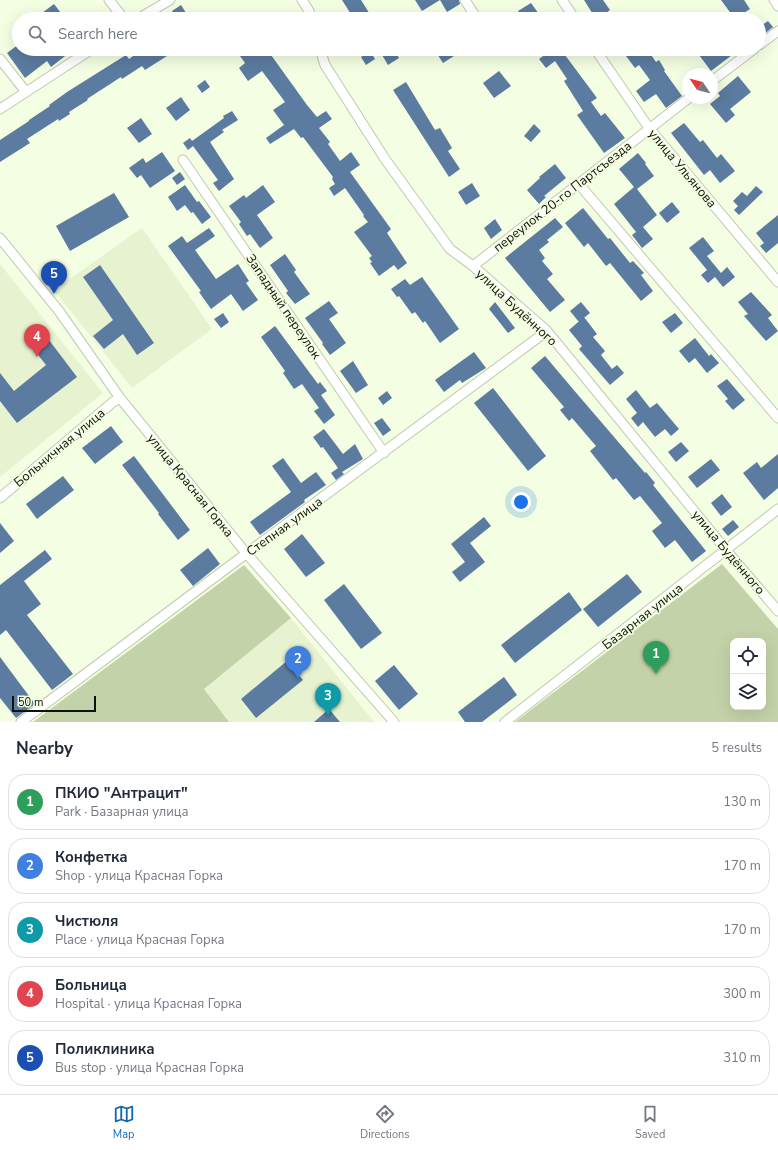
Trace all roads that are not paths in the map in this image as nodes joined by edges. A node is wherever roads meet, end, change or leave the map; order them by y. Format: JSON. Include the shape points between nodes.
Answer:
{"nodes":[{"id":1,"x":109,"y":0,"type":"edge"},
{"id":2,"x":170,"y":0,"type":"edge"},
{"id":3,"x":302,"y":0,"type":"edge"},
{"id":4,"x":465,"y":0,"type":"edge"},
{"id":5,"x":562,"y":0,"type":"edge"},
{"id":6,"x":774,"y":0,"type":"edge"},
{"id":7,"x":778,"y":6,"type":"edge"},
{"id":8,"x":118,"y":12,"type":"edge"},
{"id":9,"x":150,"y":12,"type":"edge"},
{"id":10,"x":309,"y":12,"type":"edge"},
{"id":11,"x":473,"y":12,"type":"edge"},
{"id":12,"x":570,"y":12,"type":"edge"},
{"id":13,"x":778,"y":31,"type":"edge"},
{"id":14,"x":766,"y":40,"type":"edge"},
{"id":15,"x":81,"y":56,"type":"edge"},
{"id":16,"x":322,"y":56,"type":"edge"},
{"id":17,"x":600,"y":56,"type":"edge"},
{"id":18,"x":745,"y":56,"type":"edge"},
{"id":19,"x":0,"y":59,"type":"edge"},
{"id":20,"x":718,"y":76,"type":"edge"},
{"id":21,"x":26,"y":92,"type":"junction"},
{"id":22,"x":682,"y":103,"type":"edge"},
{"id":23,"x":0,"y":109,"type":"edge"},
{"id":24,"x":649,"y":128,"type":"junction"},
{"id":25,"x":183,"y":160,"type":"dead end"},
{"id":26,"x":578,"y":183,"type":"junction"},
{"id":27,"x":0,"y":238,"type":"edge"},
{"id":28,"x":472,"y":266,"type":"junction"},
{"id":29,"x":778,"y":282,"type":"edge"},
{"id":30,"x":547,"y":332,"type":"junction"},
{"id":31,"x":120,"y":398,"type":"junction"},
{"id":32,"x":778,"y":418,"type":"edge"},
{"id":33,"x":384,"y":453,"type":"junction"},
{"id":34,"x":0,"y":498,"type":"edge"},
{"id":35,"x":778,"y":509,"type":"edge"},
{"id":36,"x":726,"y":550,"type":"junction"},
{"id":37,"x":246,"y":554,"type":"junction"},
{"id":38,"x":778,"y":610,"type":"edge"},
{"id":39,"x":21,"y":722,"type":"edge"},
{"id":40,"x":394,"y":722,"type":"edge"},
{"id":41,"x":505,"y":722,"type":"edge"}],
"edges":[{"from":1,"to":8,"type":"street"},
{"from":2,"to":9,"type":"street"},
{"from":3,"to":10,"type":"street"},
{"from":4,"to":11,"type":"street"},
{"from":5,"to":12,"type":"street"},
{"from":6,"to":7,"type":"street"},
{"from":13,"to":14,"type":"street"},
{"from":15,"to":21,"type":"street"},
{"from":16,"to":28,"type":"street","name":"улица Будённого","via":[[325,65],[385,159],[450,249]]},
{"from":17,"to":24,"type":"street","name":"улица Ульянова"},
{"from":18,"to":20,"type":"street"},
{"from":19,"to":21,"type":"street"},
{"from":21,"to":23,"type":"street"},
{"from":22,"to":24,"type":"street","name":"переулок 20-го Партсъезда"},
{"from":24,"to":26,"type":"street","name":"переулок 20-го Партсъезда"},
{"from":24,"to":29,"type":"street","name":"улица Ульянова"},
{"from":25,"to":33,"type":"street","name":"Западный переулок"},
{"from":26,"to":28,"type":"street","name":"переулок 20-го Партсъезда"},
{"from":26,"to":32,"type":"street"},
{"from":27,"to":31,"type":"street","name":"улица Красная Горка","via":[[59,311]]},
{"from":28,"to":30,"type":"street","name":"улица Будённого"},
{"from":30,"to":33,"type":"street","name":"Степная улица"},
{"from":30,"to":36,"type":"street","name":"улица Будённого"},
{"from":31,"to":34,"type":"street","name":"Больничная улица","via":[[112,402]]},
{"from":31,"to":37,"type":"street","name":"улица Красная Горка"},
{"from":33,"to":37,"type":"street","name":"Степная улица"},
{"from":35,"to":36,"type":"street","name":"Базарная улица"},
{"from":36,"to":38,"type":"street","name":"улица Будённого"},
{"from":36,"to":41,"type":"street","name":"Базарная улица"},
{"from":37,"to":39,"type":"street","name":"Степная улица"},
{"from":37,"to":40,"type":"street","name":"улица Красная Горка"}]}
